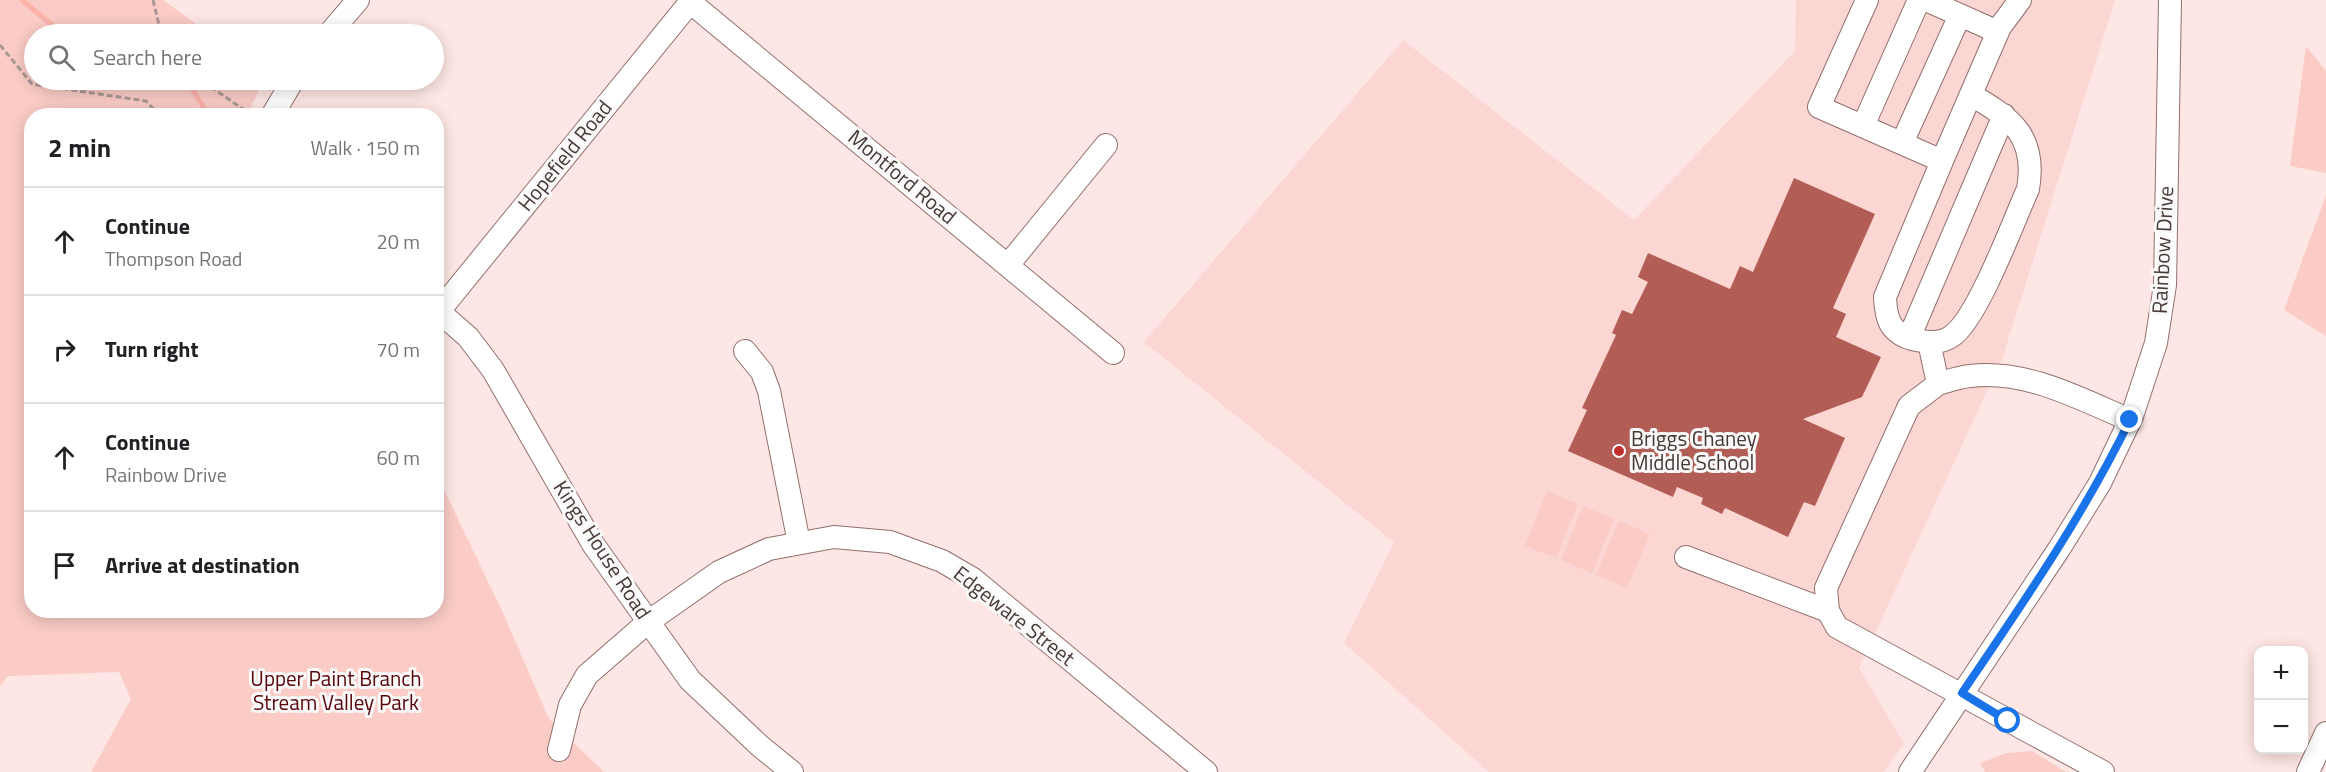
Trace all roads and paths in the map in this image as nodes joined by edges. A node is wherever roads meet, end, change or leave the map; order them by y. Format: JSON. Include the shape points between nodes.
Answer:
{"nodes":[{"id":1,"x":153,"y":0,"type":"edge"},
{"id":2,"x":358,"y":0,"type":"edge"},
{"id":3,"x":1867,"y":0,"type":"edge"},
{"id":4,"x":1919,"y":0,"type":"edge"},
{"id":5,"x":1926,"y":0,"type":"edge"},
{"id":6,"x":2020,"y":0,"type":"edge"},
{"id":7,"x":2170,"y":0,"type":"edge"},
{"id":8,"x":691,"y":1,"type":"edge"},
{"id":9,"x":1960,"y":15,"type":"junction"},
{"id":10,"x":159,"y":24,"type":"edge"},
{"id":11,"x":338,"y":24,"type":"edge"},
{"id":12,"x":1998,"y":32,"type":"junction"},
{"id":13,"x":0,"y":45,"type":"edge"},
{"id":14,"x":24,"y":74,"type":"edge"},
{"id":15,"x":72,"y":90,"type":"edge"},
{"id":16,"x":216,"y":90,"type":"edge"},
{"id":17,"x":287,"y":90,"type":"edge"},
{"id":18,"x":1971,"y":95,"type":"junction"},
{"id":19,"x":153,"y":108,"type":"edge"},
{"id":20,"x":242,"y":108,"type":"edge"},
{"id":21,"x":277,"y":108,"type":"edge"},
{"id":22,"x":2004,"y":115,"type":"junction"},
{"id":23,"x":1863,"y":126,"type":"junction"},
{"id":24,"x":1902,"y":143,"type":"junction"},
{"id":25,"x":1106,"y":145,"type":"dead end"},
{"id":26,"x":1942,"y":161,"type":"junction"},
{"id":27,"x":1008,"y":265,"type":"junction"},
{"id":28,"x":444,"y":303,"type":"edge"},
{"id":29,"x":444,"y":315,"type":"edge"},
{"id":30,"x":1919,"y":340,"type":"junction"},
{"id":31,"x":745,"y":351,"type":"dead end"},
{"id":32,"x":1113,"y":353,"type":"dead end"},
{"id":33,"x":1938,"y":384,"type":"junction"},
{"id":34,"x":2130,"y":420,"type":"junction"},
{"id":35,"x":799,"y":543,"type":"junction"},
{"id":36,"x":1686,"y":557,"type":"dead end"},
{"id":37,"x":1828,"y":611,"type":"junction"},
{"id":38,"x":648,"y":622,"type":"junction"},
{"id":39,"x":1962,"y":693,"type":"junction"},
{"id":40,"x":2326,"y":733,"type":"edge"},
{"id":41,"x":559,"y":750,"type":"dead end"},
{"id":42,"x":792,"y":772,"type":"edge"},
{"id":43,"x":1206,"y":772,"type":"edge"},
{"id":44,"x":1910,"y":772,"type":"edge"},
{"id":45,"x":2103,"y":772,"type":"edge"},
{"id":46,"x":2308,"y":772,"type":"edge"}],
"edges":[{"from":1,"to":10,"type":"path"},
{"from":2,"to":11,"type":"street"},
{"from":3,"to":23,"type":"street","via":[[1819,107]]},
{"from":4,"to":23,"type":"street"},
{"from":5,"to":9,"type":"street"},
{"from":6,"to":12,"type":"street"},
{"from":7,"to":34,"type":"street","name":"Rainbow Drive","via":[[2165,285],[2156,343]]},
{"from":8,"to":27,"type":"street","name":"Montford Road"},
{"from":8,"to":28,"type":"street","name":"Hopefield Road"},
{"from":9,"to":12,"type":"street"},
{"from":9,"to":24,"type":"street"},
{"from":12,"to":18,"type":"street"},
{"from":13,"to":14,"type":"path"},
{"from":15,"to":19,"type":"path","via":[[146,101]]},
{"from":16,"to":20,"type":"path"},
{"from":17,"to":21,"type":"street"},
{"from":18,"to":22,"type":"street"},
{"from":18,"to":26,"type":"street"},
{"from":22,"to":30,"type":"street"},
{"from":22,"to":30,"type":"street","via":[[2012,120],[2027,150],[2031,170],[2028,189],[1970,318],[1950,338],[1936,343]]},
{"from":23,"to":24,"type":"street"},
{"from":24,"to":26,"type":"street"},
{"from":25,"to":27,"type":"street"},
{"from":26,"to":30,"type":"street","via":[[1885,297],[1892,329]]},
{"from":27,"to":32,"type":"street","name":"Montford Road"},
{"from":29,"to":38,"type":"street","name":"Kings House Road","via":[[468,337],[493,370],[593,544]]},
{"from":30,"to":33,"type":"street"},
{"from":31,"to":35,"type":"street","via":[[762,372],[769,391]]},
{"from":33,"to":34,"type":"street","via":[[1970,376],[2004,375],[2040,383]]},
{"from":33,"to":37,"type":"street","via":[[1909,406],[1826,588]]},
{"from":34,"to":39,"type":"street","name":"Rainbow Drive","via":[[2100,483],[2060,549]]},
{"from":35,"to":38,"type":"street","name":"Edgeware Street","via":[[769,549],[719,572]]},
{"from":35,"to":43,"type":"street","name":"Edgeware Street","via":[[834,537],[890,542],[942,561],[965,574]]},
{"from":36,"to":37,"type":"street"},
{"from":37,"to":39,"type":"street","via":[[1837,627]]},
{"from":38,"to":41,"type":"street","name":"Edgeware Street","via":[[587,675],[570,705]]},
{"from":38,"to":42,"type":"street","name":"Kings House Road","via":[[690,680]]},
{"from":39,"to":44,"type":"street","name":"Rainbow Drive"},
{"from":39,"to":45,"type":"street"},
{"from":40,"to":46,"type":"street"}]}
